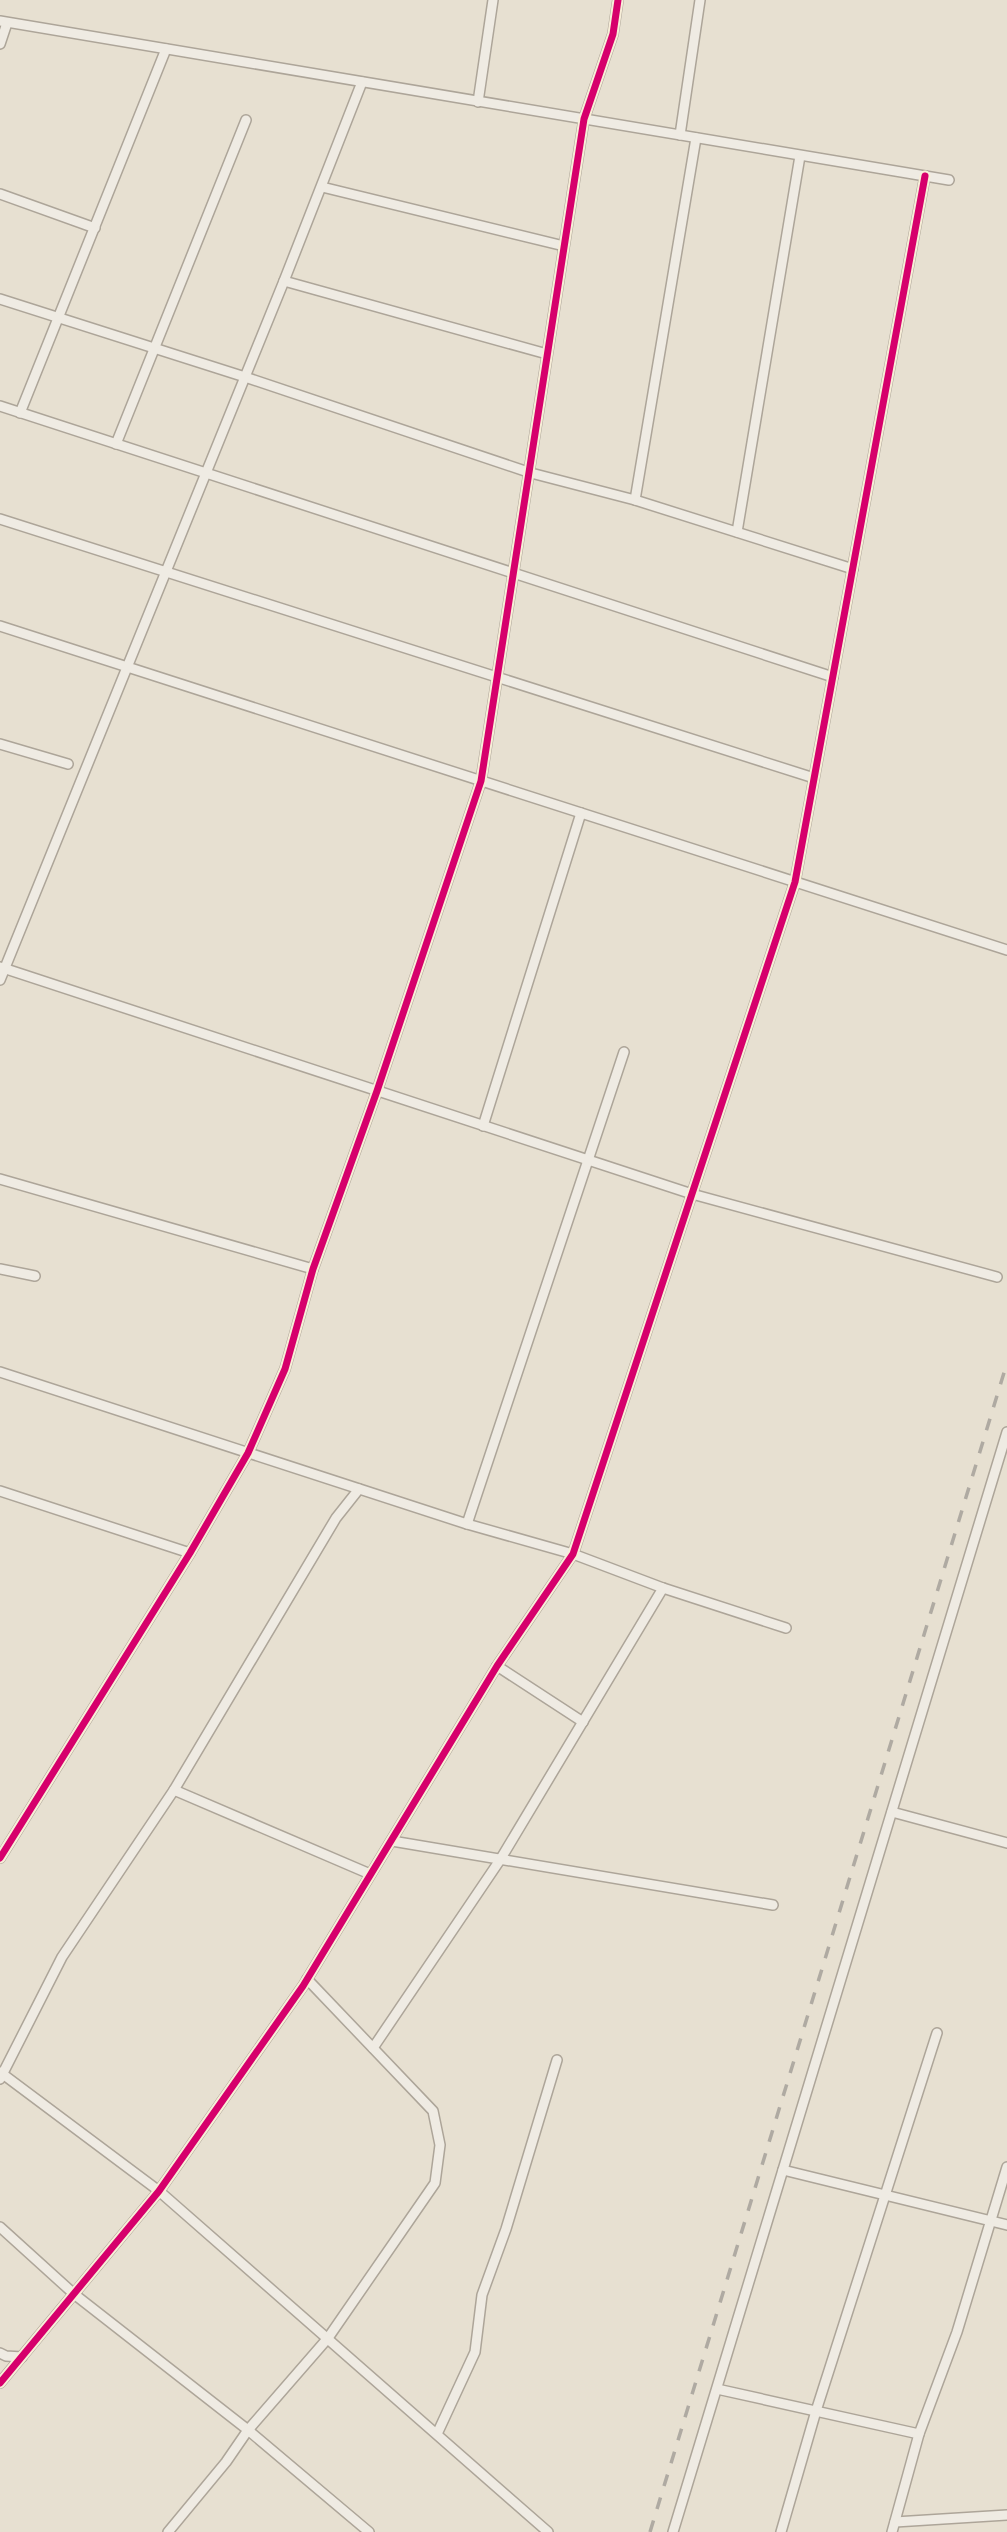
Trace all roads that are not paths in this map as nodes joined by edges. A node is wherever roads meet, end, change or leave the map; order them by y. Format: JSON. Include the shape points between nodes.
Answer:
{"nodes":[{"id":1,"x":493,"y":0,"type":"edge"},
{"id":2,"x":618,"y":0,"type":"edge"},
{"id":3,"x":700,"y":0,"type":"edge"},
{"id":4,"x":3,"y":22,"type":"edge"},
{"id":5,"x":0,"y":44,"type":"edge"},
{"id":6,"x":166,"y":49,"type":"junction"},
{"id":7,"x":362,"y":82,"type":"junction"},
{"id":8,"x":478,"y":102,"type":"junction"},
{"id":9,"x":584,"y":119,"type":"junction"},
{"id":10,"x":246,"y":120,"type":"dead end"},
{"id":11,"x":680,"y":135,"type":"junction"},
{"id":12,"x":696,"y":138,"type":"junction"},
{"id":13,"x":800,"y":156,"type":"junction"},
{"id":14,"x":925,"y":176,"type":"junction"},
{"id":15,"x":948,"y":180,"type":"dead end"},
{"id":16,"x":322,"y":187,"type":"junction"},
{"id":17,"x":0,"y":194,"type":"edge"},
{"id":18,"x":94,"y":228,"type":"junction"},
{"id":19,"x":564,"y":246,"type":"junction"},
{"id":20,"x":285,"y":281,"type":"junction"},
{"id":21,"x":0,"y":299,"type":"edge"},
{"id":22,"x":58,"y":318,"type":"junction"},
{"id":23,"x":154,"y":348,"type":"junction"},
{"id":24,"x":547,"y":354,"type":"junction"},
{"id":25,"x":245,"y":377,"type":"junction"},
{"id":26,"x":0,"y":406,"type":"edge"},
{"id":27,"x":20,"y":413,"type":"junction"},
{"id":28,"x":116,"y":444,"type":"junction"},
{"id":29,"x":531,"y":472,"type":"junction"},
{"id":30,"x":206,"y":473,"type":"junction"},
{"id":31,"x":635,"y":500,"type":"junction"},
{"id":32,"x":0,"y":519,"type":"edge"},
{"id":33,"x":737,"y":532,"type":"junction"},
{"id":34,"x":853,"y":569,"type":"junction"},
{"id":35,"x":167,"y":572,"type":"junction"},
{"id":36,"x":512,"y":572,"type":"junction"},
{"id":37,"x":0,"y":626,"type":"edge"},
{"id":38,"x":128,"y":668,"type":"junction"},
{"id":39,"x":496,"y":677,"type":"junction"},
{"id":40,"x":833,"y":677,"type":"junction"},
{"id":41,"x":0,"y":744,"type":"edge"},
{"id":42,"x":68,"y":764,"type":"dead end"},
{"id":43,"x":814,"y":778,"type":"junction"},
{"id":44,"x":481,"y":781,"type":"junction"},
{"id":45,"x":581,"y":813,"type":"junction"},
{"id":46,"x":795,"y":882,"type":"junction"},
{"id":47,"x":1007,"y":950,"type":"edge"},
{"id":48,"x":2,"y":968,"type":"edge"},
{"id":49,"x":0,"y":980,"type":"edge"},
{"id":50,"x":624,"y":1052,"type":"dead end"},
{"id":51,"x":377,"y":1091,"type":"junction"},
{"id":52,"x":483,"y":1126,"type":"junction"},
{"id":53,"x":588,"y":1160,"type":"junction"},
{"id":54,"x":0,"y":1179,"type":"edge"},
{"id":55,"x":692,"y":1194,"type":"junction"},
{"id":56,"x":0,"y":1269,"type":"edge"},
{"id":57,"x":313,"y":1269,"type":"junction"},
{"id":58,"x":35,"y":1276,"type":"dead end"},
{"id":59,"x":997,"y":1277,"type":"dead end"},
{"id":60,"x":0,"y":1372,"type":"edge"},
{"id":61,"x":1007,"y":1432,"type":"edge"},
{"id":62,"x":248,"y":1453,"type":"junction"},
{"id":63,"x":359,"y":1489,"type":"junction"},
{"id":64,"x":0,"y":1491,"type":"edge"},
{"id":65,"x":467,"y":1524,"type":"junction"},
{"id":66,"x":190,"y":1553,"type":"junction"},
{"id":67,"x":573,"y":1554,"type":"junction"},
{"id":68,"x":663,"y":1588,"type":"junction"},
{"id":69,"x":786,"y":1628,"type":"dead end"},
{"id":70,"x":497,"y":1666,"type":"junction"},
{"id":71,"x":583,"y":1722,"type":"junction"},
{"id":72,"x":174,"y":1790,"type":"junction"},
{"id":73,"x":892,"y":1812,"type":"junction"},
{"id":74,"x":392,"y":1841,"type":"junction"},
{"id":75,"x":1007,"y":1843,"type":"edge"},
{"id":76,"x":0,"y":1858,"type":"edge"},
{"id":77,"x":500,"y":1860,"type":"junction"},
{"id":78,"x":370,"y":1874,"type":"junction"},
{"id":79,"x":773,"y":1905,"type":"dead end"},
{"id":80,"x":307,"y":1979,"type":"junction"},
{"id":81,"x":937,"y":2033,"type":"dead end"},
{"id":82,"x":373,"y":2048,"type":"junction"},
{"id":83,"x":557,"y":2060,"type":"dead end"},
{"id":84,"x":1,"y":2075,"type":"edge"},
{"id":85,"x":1007,"y":2167,"type":"edge"},
{"id":86,"x":783,"y":2170,"type":"junction"},
{"id":87,"x":159,"y":2191,"type":"junction"},
{"id":88,"x":885,"y":2195,"type":"junction"},
{"id":89,"x":991,"y":2221,"type":"junction"},
{"id":90,"x":1007,"y":2225,"type":"edge"},
{"id":91,"x":0,"y":2227,"type":"edge"},
{"id":92,"x":74,"y":2294,"type":"junction"},
{"id":93,"x":328,"y":2338,"type":"junction"},
{"id":94,"x":0,"y":2353,"type":"edge"},
{"id":95,"x":22,"y":2357,"type":"junction"},
{"id":96,"x":0,"y":2383,"type":"edge"},
{"id":97,"x":716,"y":2389,"type":"junction"},
{"id":98,"x":816,"y":2411,"type":"junction"},
{"id":99,"x":248,"y":2430,"type":"junction"},
{"id":100,"x":438,"y":2434,"type":"junction"},
{"id":101,"x":919,"y":2434,"type":"junction"},
{"id":102,"x":1007,"y":2515,"type":"edge"},
{"id":103,"x":895,"y":2522,"type":"junction"},
{"id":104,"x":168,"y":2532,"type":"edge"},
{"id":105,"x":369,"y":2532,"type":"edge"},
{"id":106,"x":548,"y":2532,"type":"edge"},
{"id":107,"x":673,"y":2532,"type":"edge"},
{"id":108,"x":781,"y":2532,"type":"edge"},
{"id":109,"x":892,"y":2532,"type":"edge"}],
"edges":[{"from":1,"to":8,"type":"street"},
{"from":2,"to":9,"type":"street","via":[[613,34]]},
{"from":3,"to":11,"type":"street"},
{"from":4,"to":5,"type":"street"},
{"from":4,"to":6,"type":"street"},
{"from":6,"to":7,"type":"street"},
{"from":6,"to":18,"type":"street"},
{"from":7,"to":8,"type":"street"},
{"from":7,"to":16,"type":"street"},
{"from":8,"to":9,"type":"street"},
{"from":9,"to":11,"type":"street"},
{"from":9,"to":19,"type":"street"},
{"from":10,"to":23,"type":"street"},
{"from":11,"to":12,"type":"street"},
{"from":12,"to":13,"type":"street"},
{"from":12,"to":31,"type":"street"},
{"from":13,"to":14,"type":"street"},
{"from":13,"to":33,"type":"street"},
{"from":14,"to":15,"type":"street"},
{"from":14,"to":34,"type":"street"},
{"from":16,"to":19,"type":"street"},
{"from":16,"to":20,"type":"street"},
{"from":17,"to":18,"type":"street"},
{"from":18,"to":22,"type":"street"},
{"from":19,"to":24,"type":"street"},
{"from":20,"to":24,"type":"street"},
{"from":20,"to":25,"type":"street"},
{"from":21,"to":22,"type":"street"},
{"from":22,"to":23,"type":"street"},
{"from":22,"to":27,"type":"street"},
{"from":23,"to":25,"type":"street"},
{"from":23,"to":28,"type":"street"},
{"from":24,"to":29,"type":"street"},
{"from":25,"to":29,"type":"street"},
{"from":25,"to":30,"type":"street"},
{"from":26,"to":27,"type":"street"},
{"from":27,"to":28,"type":"street"},
{"from":28,"to":30,"type":"street"},
{"from":29,"to":31,"type":"street"},
{"from":29,"to":36,"type":"street"},
{"from":30,"to":35,"type":"street"},
{"from":30,"to":36,"type":"street"},
{"from":31,"to":33,"type":"street"},
{"from":32,"to":35,"type":"street"},
{"from":33,"to":34,"type":"street"},
{"from":34,"to":40,"type":"street"},
{"from":35,"to":38,"type":"street"},
{"from":35,"to":39,"type":"street"},
{"from":36,"to":39,"type":"street"},
{"from":36,"to":40,"type":"street"},
{"from":37,"to":38,"type":"street"},
{"from":38,"to":44,"type":"street"},
{"from":38,"to":48,"type":"street"},
{"from":39,"to":43,"type":"street"},
{"from":39,"to":44,"type":"street"},
{"from":40,"to":43,"type":"street"},
{"from":41,"to":42,"type":"street"},
{"from":43,"to":46,"type":"street"},
{"from":44,"to":45,"type":"street"},
{"from":44,"to":51,"type":"street"},
{"from":45,"to":46,"type":"street"},
{"from":45,"to":52,"type":"street"},
{"from":46,"to":47,"type":"street"},
{"from":46,"to":55,"type":"street"},
{"from":48,"to":49,"type":"street"},
{"from":48,"to":51,"type":"street"},
{"from":50,"to":53,"type":"street"},
{"from":51,"to":52,"type":"street"},
{"from":51,"to":57,"type":"street"},
{"from":52,"to":53,"type":"street"},
{"from":53,"to":55,"type":"street"},
{"from":53,"to":65,"type":"street"},
{"from":54,"to":57,"type":"street"},
{"from":55,"to":59,"type":"street"},
{"from":55,"to":67,"type":"street"},
{"from":56,"to":58,"type":"street"},
{"from":57,"to":62,"type":"street","via":[[285,1368]]},
{"from":60,"to":62,"type":"street"},
{"from":61,"to":73,"type":"street"},
{"from":62,"to":63,"type":"street"},
{"from":62,"to":66,"type":"street"},
{"from":63,"to":65,"type":"street"},
{"from":63,"to":72,"type":"street","via":[[336,1518]]},
{"from":64,"to":66,"type":"street"},
{"from":65,"to":67,"type":"street"},
{"from":66,"to":76,"type":"street"},
{"from":67,"to":68,"type":"street"},
{"from":67,"to":70,"type":"street"},
{"from":68,"to":69,"type":"street"},
{"from":68,"to":71,"type":"street"},
{"from":70,"to":71,"type":"street"},
{"from":70,"to":74,"type":"street"},
{"from":71,"to":77,"type":"street"},
{"from":72,"to":78,"type":"street"},
{"from":72,"to":84,"type":"street","via":[[62,1957]]},
{"from":73,"to":75,"type":"street"},
{"from":73,"to":86,"type":"street"},
{"from":74,"to":77,"type":"street"},
{"from":74,"to":78,"type":"street"},
{"from":77,"to":79,"type":"street"},
{"from":77,"to":82,"type":"street"},
{"from":78,"to":80,"type":"street"},
{"from":80,"to":82,"type":"street"},
{"from":80,"to":87,"type":"street"},
{"from":81,"to":88,"type":"street"},
{"from":82,"to":93,"type":"street","via":[[433,2111],[440,2145],[435,2183]]},
{"from":83,"to":100,"type":"street","via":[[482,2295],[475,2352]]},
{"from":84,"to":87,"type":"street"},
{"from":85,"to":89,"type":"street"},
{"from":86,"to":88,"type":"street"},
{"from":86,"to":97,"type":"street"},
{"from":87,"to":92,"type":"street"},
{"from":87,"to":93,"type":"street"},
{"from":88,"to":89,"type":"street"},
{"from":88,"to":98,"type":"street"},
{"from":89,"to":90,"type":"street"},
{"from":89,"to":101,"type":"street"},
{"from":91,"to":92,"type":"street"},
{"from":92,"to":95,"type":"street"},
{"from":92,"to":99,"type":"street"},
{"from":93,"to":99,"type":"street"},
{"from":93,"to":100,"type":"street"},
{"from":94,"to":95,"type":"street"},
{"from":95,"to":96,"type":"street"},
{"from":97,"to":98,"type":"street"},
{"from":97,"to":107,"type":"street"},
{"from":98,"to":101,"type":"street"},
{"from":98,"to":108,"type":"street"},
{"from":99,"to":104,"type":"street"},
{"from":99,"to":105,"type":"street"},
{"from":100,"to":106,"type":"street"},
{"from":101,"to":103,"type":"street"},
{"from":102,"to":103,"type":"street"},
{"from":103,"to":109,"type":"street"}]}
